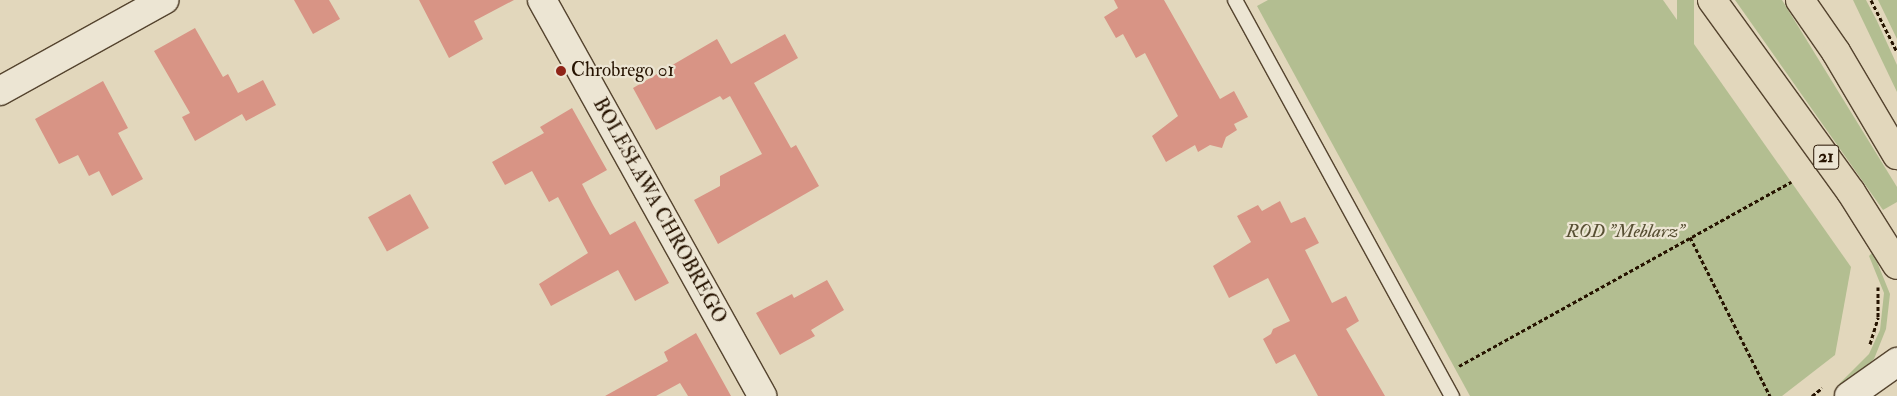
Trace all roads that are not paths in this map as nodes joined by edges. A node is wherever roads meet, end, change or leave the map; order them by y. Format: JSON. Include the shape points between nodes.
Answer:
{"nodes":[{"id":1,"x":164,"y":0,"type":"edge"},
{"id":2,"x":542,"y":0,"type":"edge"},
{"id":3,"x":1235,"y":0,"type":"edge"},
{"id":4,"x":1712,"y":0,"type":"edge"},
{"id":5,"x":1800,"y":0,"type":"edge"},
{"id":6,"x":0,"y":91,"type":"edge"},
{"id":7,"x":1897,"y":155,"type":"edge"},
{"id":8,"x":1897,"y":265,"type":"edge"},
{"id":9,"x":1897,"y":362,"type":"edge"},
{"id":10,"x":1839,"y":390,"type":"edge"},
{"id":11,"x":762,"y":396,"type":"edge"},
{"id":12,"x":1452,"y":396,"type":"edge"}],
"edges":[{"from":1,"to":6,"type":"street"},
{"from":2,"to":11,"type":"street","name":"BOLESŁAWA CHROBREGO"},
{"from":3,"to":12,"type":"lane"},
{"from":4,"to":8,"type":"main road","number":"21","via":[[1851,192]]},
{"from":5,"to":7,"type":"main road","via":[[1836,52]]},
{"from":9,"to":10,"type":"street"}]}
